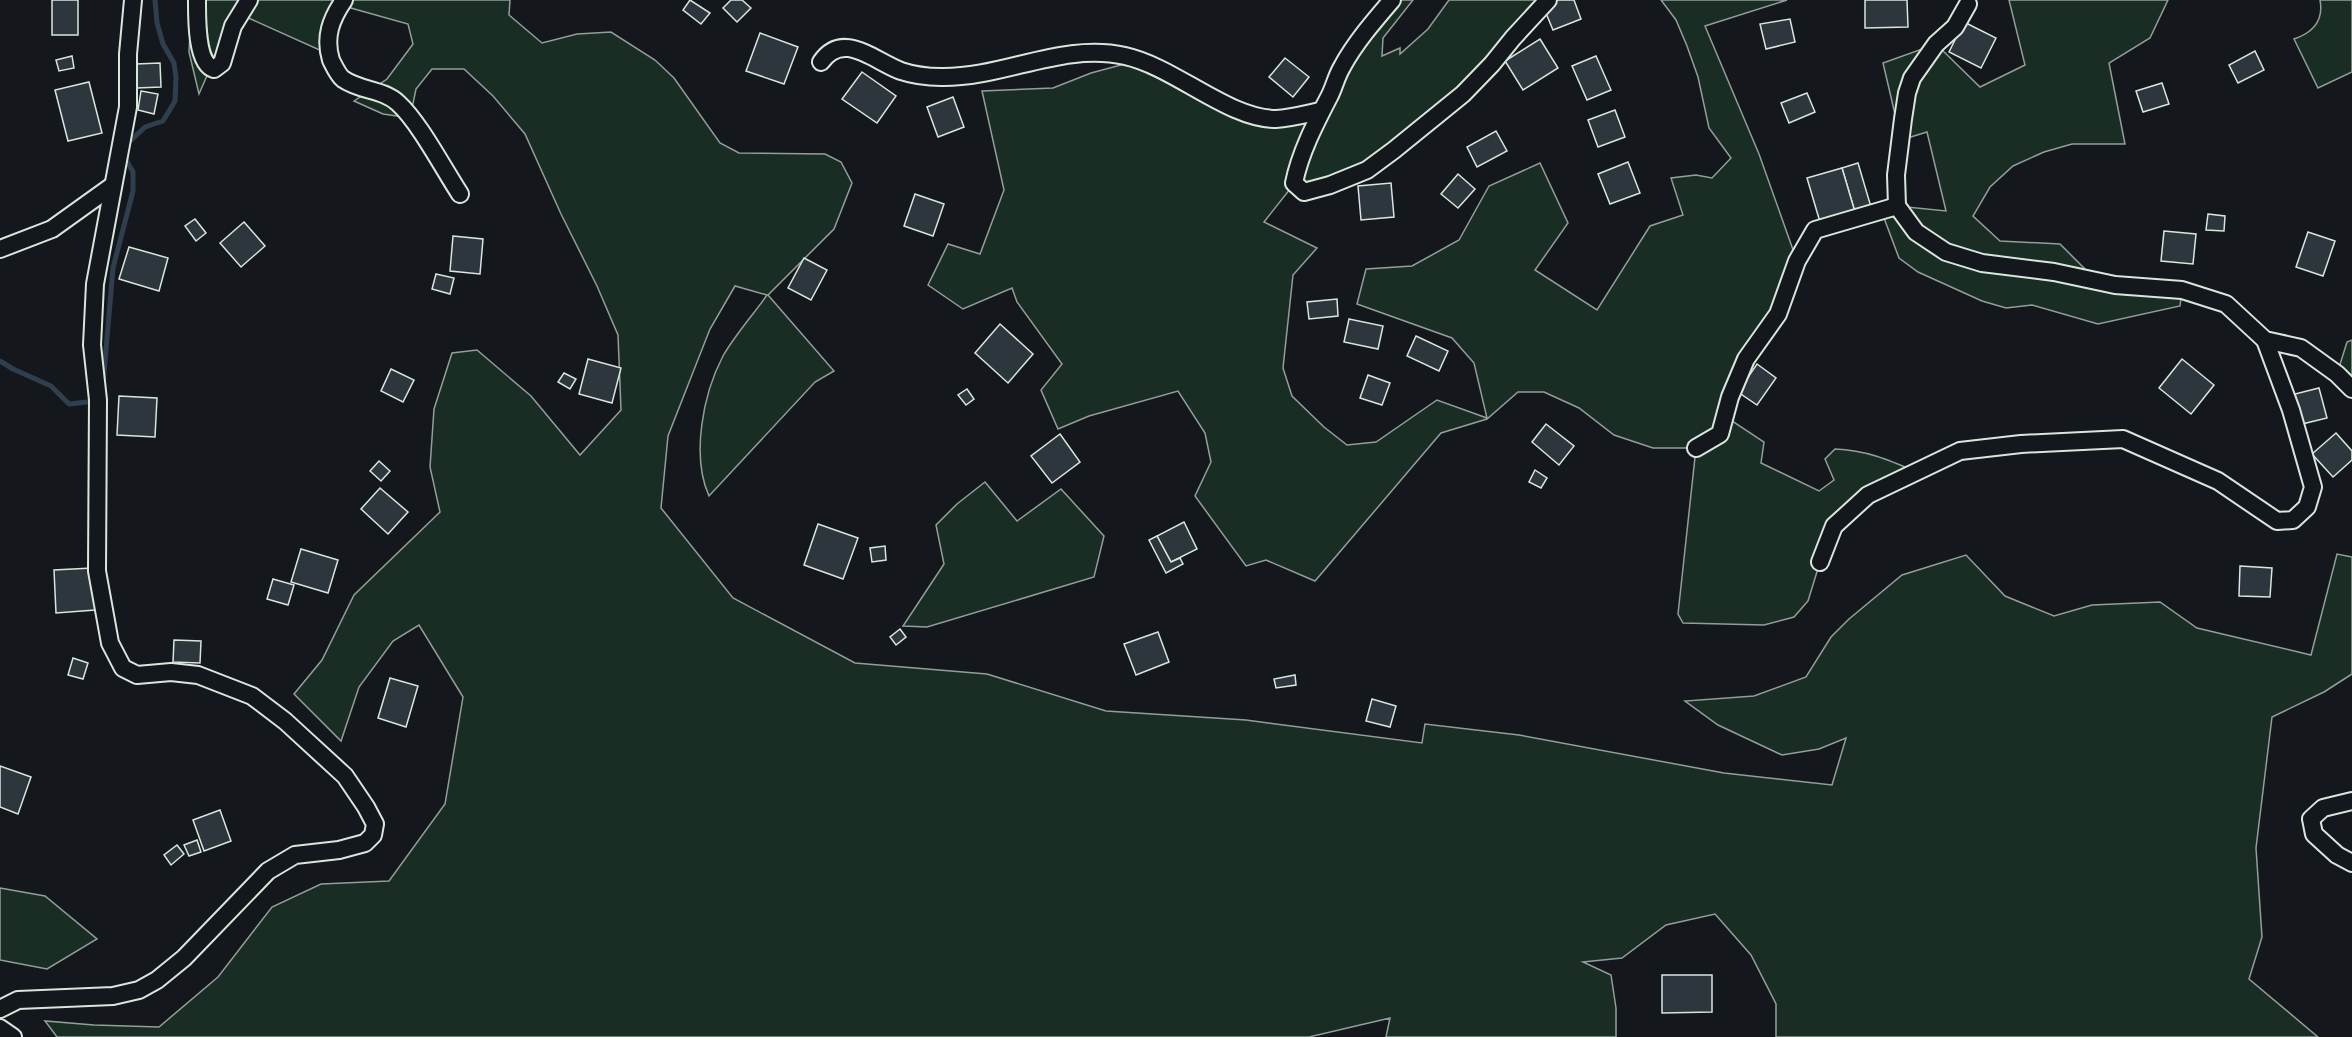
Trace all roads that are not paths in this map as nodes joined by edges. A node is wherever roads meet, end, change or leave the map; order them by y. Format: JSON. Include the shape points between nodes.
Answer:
{"nodes":[{"id":1,"x":133,"y":0,"type":"edge"},
{"id":2,"x":197,"y":0,"type":"edge"},
{"id":3,"x":249,"y":0,"type":"edge"},
{"id":4,"x":344,"y":0,"type":"edge"},
{"id":5,"x":1392,"y":0,"type":"edge"},
{"id":6,"x":1548,"y":0,"type":"edge"},
{"id":7,"x":1971,"y":1,"type":"edge"},
{"id":8,"x":821,"y":62,"type":"dead end"},
{"id":9,"x":1320,"y":111,"type":"junction"},
{"id":10,"x":112,"y":186,"type":"junction"},
{"id":11,"x":460,"y":194,"type":"dead end"},
{"id":12,"x":1897,"y":206,"type":"junction"},
{"id":13,"x":0,"y":249,"type":"edge"},
{"id":14,"x":2265,"y":340,"type":"junction"},
{"id":15,"x":2352,"y":389,"type":"edge"},
{"id":16,"x":1696,"y":448,"type":"dead end"},
{"id":17,"x":1820,"y":562,"type":"dead end"},
{"id":18,"x":2352,"y":801,"type":"edge"},
{"id":19,"x":2352,"y":863,"type":"edge"},
{"id":20,"x":0,"y":1010,"type":"edge"},
{"id":21,"x":0,"y":1028,"type":"edge"},
{"id":22,"x":13,"y":1037,"type":"edge"}],
"edges":[{"from":1,"to":10,"type":"street","via":[[128,107]]},
{"from":2,"to":3,"type":"street","via":[[201,49],[205,63],[214,69],[222,63],[233,26]]},
{"from":4,"to":11,"type":"street","via":[[327,35],[334,67],[342,79],[397,102]]},
{"from":5,"to":9,"type":"street","via":[[1342,67]]},
{"from":6,"to":9,"type":"street","via":[[1470,86],[1394,150],[1367,170],[1304,192],[1294,183]]},
{"from":7,"to":12,"type":"street","via":[[1955,27],[1936,44],[1912,78],[1896,175]]},
{"from":8,"to":9,"type":"street","via":[[828,52],[851,48],[902,72],[941,77],[981,74],[1073,52],[1100,52],[1150,64],[1251,114],[1273,119]]},
{"from":10,"to":13,"type":"street","via":[[52,229]]},
{"from":10,"to":20,"type":"street","via":[[95,284],[92,345],[98,400],[97,571],[110,643],[123,668],[137,675],[198,675],[252,696],[345,776],[375,824],[373,835],[365,843],[295,855],[268,871],[184,958],[139,990],[112,996],[18,1000]]},
{"from":12,"to":14,"type":"street","via":[[1916,232],[1946,252],[2115,285],[2182,290],[2226,304]]},
{"from":12,"to":16,"type":"street","via":[[1815,230],[1797,261],[1778,314],[1746,359],[1720,434]]},
{"from":14,"to":15,"type":"street","via":[[2301,348]]},
{"from":14,"to":17,"type":"street","via":[[2291,410],[2313,488],[2307,507],[2294,520],[2277,521],[2218,481],[2123,439],[2021,444],[1960,451],[1868,495],[1834,526]]},
{"from":18,"to":19,"type":"street","via":[[2323,808],[2311,819],[2314,834]]},
{"from":21,"to":22,"type":"street"}]}
